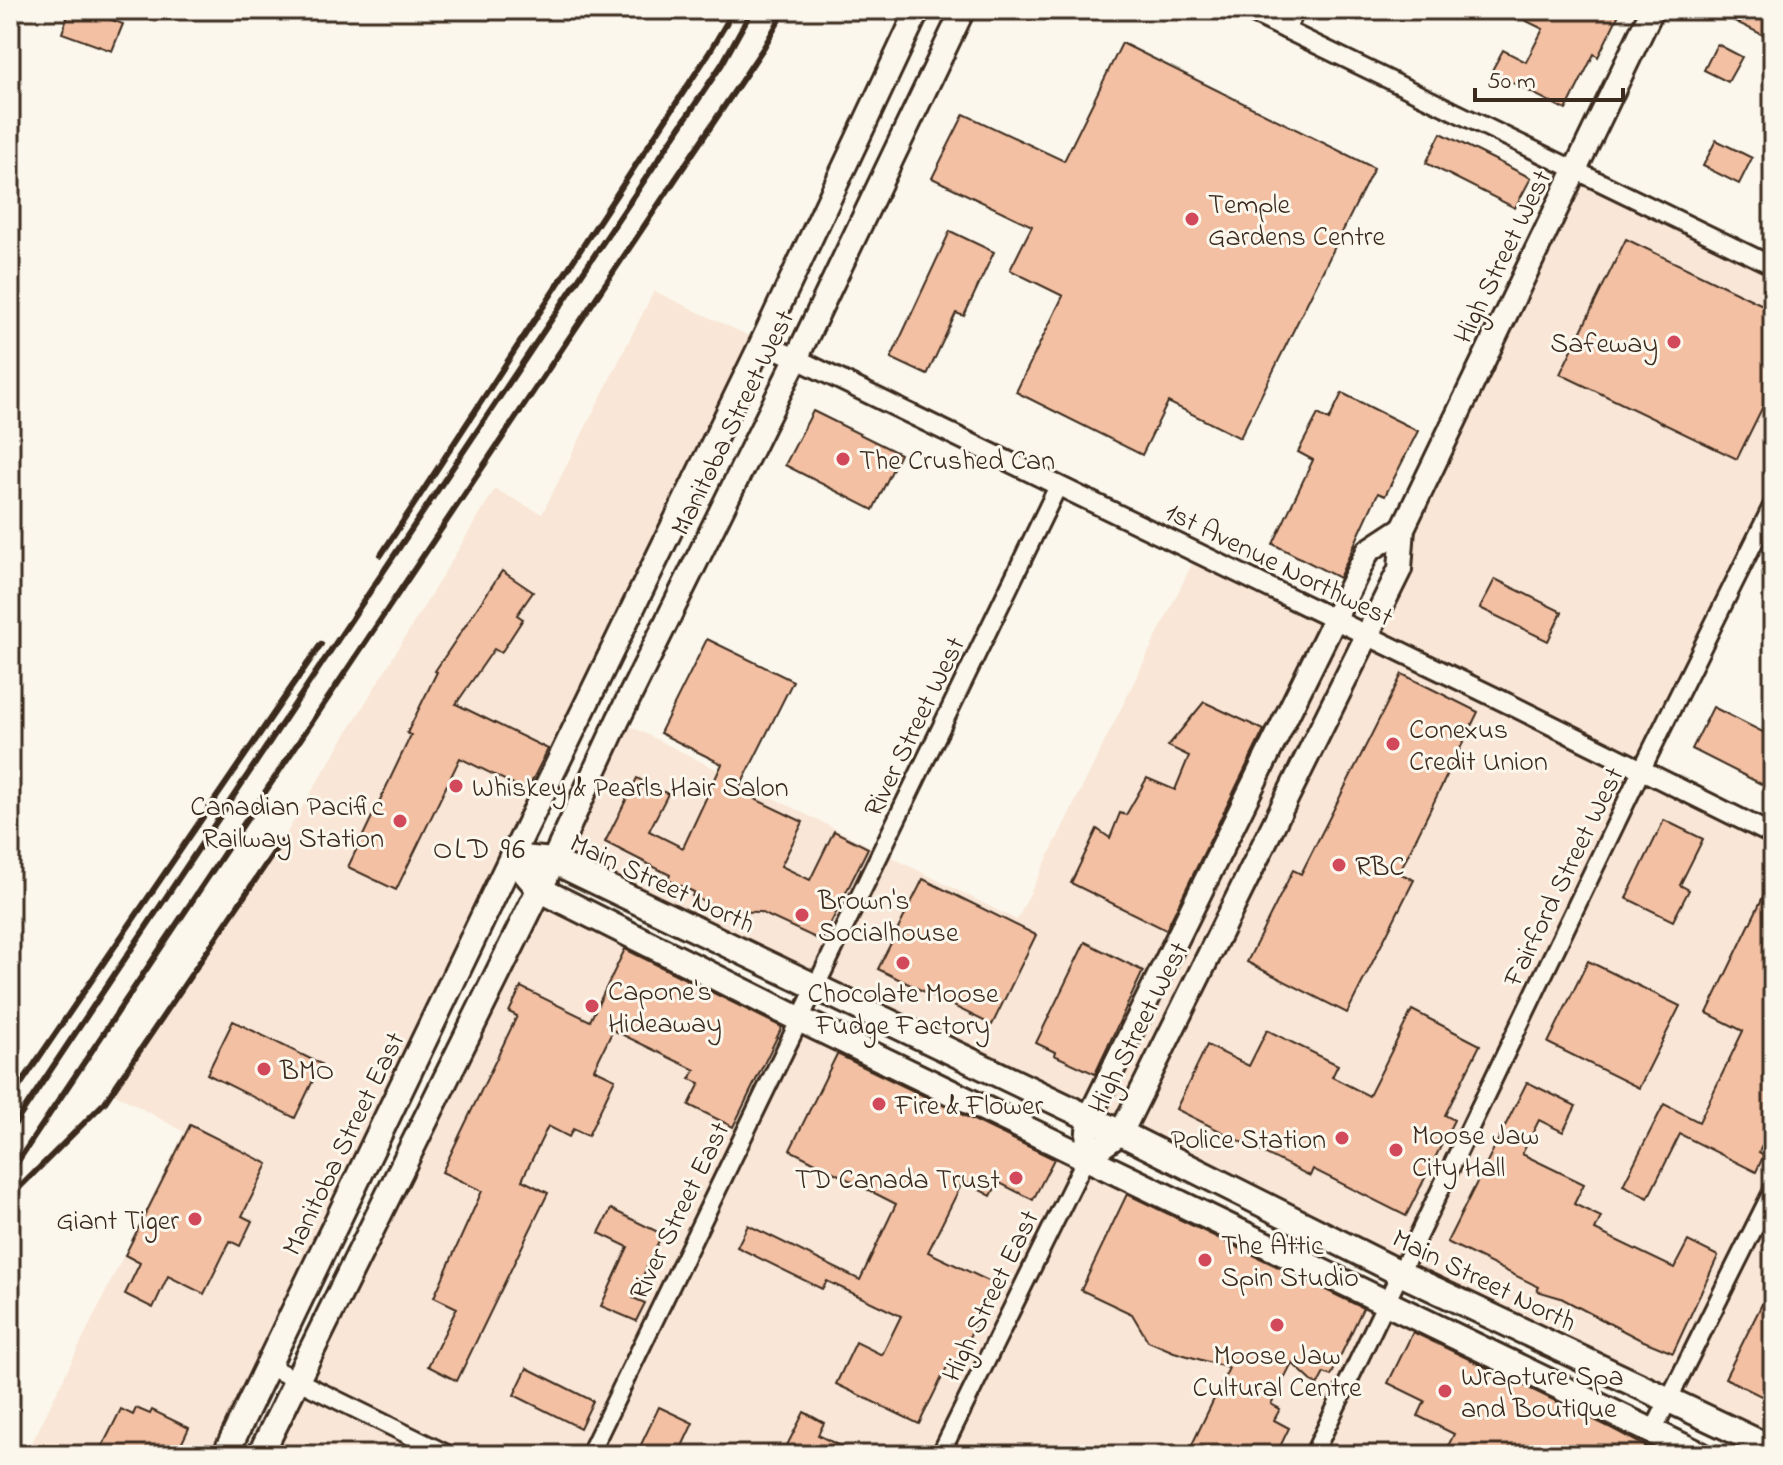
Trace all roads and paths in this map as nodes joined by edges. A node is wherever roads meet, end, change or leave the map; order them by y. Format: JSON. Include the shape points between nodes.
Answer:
{"nodes":[{"id":1,"x":918,"y":10,"type":"edge"},
{"id":2,"x":963,"y":10,"type":"edge"},
{"id":3,"x":1245,"y":10,"type":"edge"},
{"id":4,"x":1296,"y":10,"type":"edge"},
{"id":5,"x":1652,"y":10,"type":"edge"},
{"id":6,"x":1286,"y":30,"type":"junction"},
{"id":7,"x":1576,"y":171,"type":"junction"},
{"id":8,"x":1773,"y":266,"type":"edge"},
{"id":9,"x":762,"y":342,"type":"junction"},
{"id":10,"x":796,"y":359,"type":"junction"},
{"id":11,"x":1058,"y":486,"type":"junction"},
{"id":12,"x":1773,"y":504,"type":"edge"},
{"id":13,"x":1403,"y":528,"type":"junction"},
{"id":14,"x":1333,"y":621,"type":"junction"},
{"id":15,"x":1366,"y":637,"type":"junction"},
{"id":16,"x":1641,"y":771,"type":"junction"},
{"id":17,"x":1773,"y":835,"type":"edge"},
{"id":18,"x":512,"y":857,"type":"junction"},
{"id":19,"x":553,"y":861,"type":"junction"},
{"id":20,"x":539,"y":889,"type":"junction"},
{"id":21,"x":814,"y":988,"type":"junction"},
{"id":22,"x":799,"y":1019,"type":"junction"},
{"id":23,"x":1089,"y":1118,"type":"junction"},
{"id":24,"x":1121,"y":1133,"type":"junction"},
{"id":25,"x":1086,"y":1158,"type":"junction"},
{"id":26,"x":1773,"y":1190,"type":"edge"},
{"id":27,"x":1402,"y":1274,"type":"junction"},
{"id":28,"x":1387,"y":1304,"type":"junction"},
{"id":29,"x":268,"y":1366,"type":"junction"},
{"id":30,"x":297,"y":1380,"type":"junction"},
{"id":31,"x":1669,"y":1400,"type":"junction"},
{"id":32,"x":1653,"y":1431,"type":"junction"},
{"id":33,"x":1773,"y":1449,"type":"edge"},
{"id":34,"x":225,"y":1455,"type":"edge"},
{"id":35,"x":260,"y":1455,"type":"edge"},
{"id":36,"x":449,"y":1455,"type":"edge"},
{"id":37,"x":589,"y":1455,"type":"edge"},
{"id":38,"x":940,"y":1455,"type":"edge"},
{"id":39,"x":1313,"y":1455,"type":"edge"},
{"id":40,"x":1701,"y":1455,"type":"edge"}],
"edges":[{"from":1,"to":9,"type":"main road","name":"Manitoba Street West"},
{"from":2,"to":10,"type":"main road","name":"Manitoba Street West"},
{"from":3,"to":6,"type":"street"},
{"from":4,"to":6,"type":"street"},
{"from":5,"to":7,"type":"main road","name":"High Street West"},
{"from":6,"to":7,"type":"street"},
{"from":7,"to":8,"type":"street"},
{"from":7,"to":13,"type":"main road","name":"High Street West"},
{"from":9,"to":10,"type":"street","name":"1st Avenue Northwest"},
{"from":9,"to":18,"type":"main road","name":"Manitoba Street West"},
{"from":10,"to":11,"type":"street","name":"1st Avenue Northwest"},
{"from":10,"to":19,"type":"main road","name":"Manitoba Street West"},
{"from":11,"to":14,"type":"street","name":"1st Avenue Northwest"},
{"from":11,"to":21,"type":"street","name":"River Street West"},
{"from":12,"to":16,"type":"street","name":"Fairford Street West"},
{"from":13,"to":14,"type":"main road","name":"High Street West","via":[[1368,551]]},
{"from":13,"to":15,"type":"main road","name":"High Street West","via":[[1400,569]]},
{"from":14,"to":15,"type":"street","name":"1st Avenue Northwest"},
{"from":14,"to":23,"type":"main road","name":"High Street West"},
{"from":15,"to":16,"type":"street","name":"1st Avenue Northwest"},
{"from":15,"to":24,"type":"main road","name":"High Street West"},
{"from":16,"to":17,"type":"street","name":"1st Avenue Northwest"},
{"from":16,"to":27,"type":"street","name":"Fairford Street West"},
{"from":18,"to":19,"type":"main road","name":"Main Street North"},
{"from":18,"to":20,"type":"main road","name":"Main Street North"},
{"from":18,"to":29,"type":"main road","name":"Manitoba Street East"},
{"from":19,"to":20,"type":"main road"},
{"from":19,"to":21,"type":"main road","name":"Main Street North"},
{"from":20,"to":22,"type":"main road","name":"Main Street North"},
{"from":20,"to":30,"type":"main road"},
{"from":21,"to":22,"type":"street","name":"River Street East"},
{"from":21,"to":23,"type":"main road","name":"Main Street North"},
{"from":22,"to":25,"type":"main road","name":"Main Street North"},
{"from":22,"to":37,"type":"street","name":"River Street East"},
{"from":23,"to":24,"type":"main road","name":"Main Street North"},
{"from":23,"to":25,"type":"main road","name":"High Street West"},
{"from":24,"to":25,"type":"main road","name":"High Street West"},
{"from":24,"to":27,"type":"main road","name":"Main Street North"},
{"from":25,"to":28,"type":"main road","name":"Main Street North"},
{"from":25,"to":38,"type":"street","name":"High Street East"},
{"from":26,"to":31,"type":"street"},
{"from":27,"to":28,"type":"street","name":"Fairford Street West"},
{"from":27,"to":31,"type":"main road","name":"Main Street North"},
{"from":28,"to":32,"type":"main road","name":"Main Street North"},
{"from":28,"to":39,"type":"street","name":"Fairford Street West"},
{"from":29,"to":30,"type":"street"},
{"from":29,"to":34,"type":"main road","name":"Manitoba Street East"},
{"from":30,"to":35,"type":"main road"},
{"from":30,"to":36,"type":"street"},
{"from":31,"to":32,"type":"street"},
{"from":31,"to":33,"type":"main road","name":"Main Street North"},
{"from":32,"to":40,"type":"main road","name":"Main Street North"}]}
